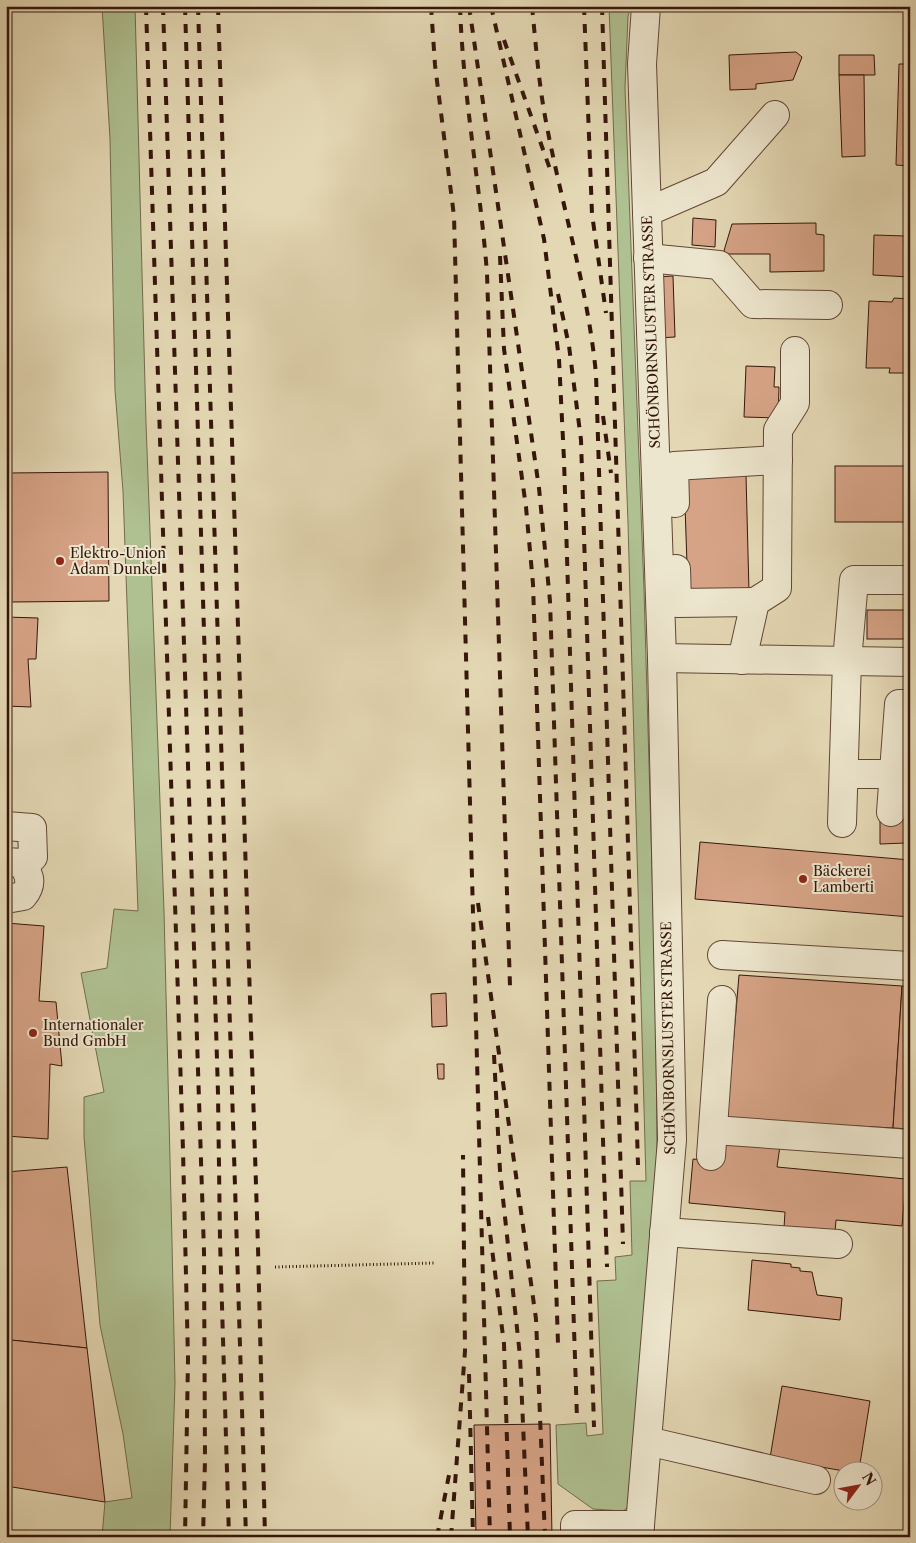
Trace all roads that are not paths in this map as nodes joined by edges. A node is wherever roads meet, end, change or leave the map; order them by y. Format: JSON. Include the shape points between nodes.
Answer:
{"nodes":[{"id":1,"x":646,"y":6,"type":"edge"},
{"id":2,"x":775,"y":115,"type":"dead end"},
{"id":3,"x":647,"y":212,"type":"junction"},
{"id":4,"x":648,"y":258,"type":"junction"},
{"id":5,"x":828,"y":305,"type":"dead end"},
{"id":6,"x":796,"y":351,"type":"dead end"},
{"id":7,"x":778,"y":460,"type":"junction"},
{"id":8,"x":910,"y":580,"type":"edge"},
{"id":9,"x":755,"y":602,"type":"junction"},
{"id":10,"x":662,"y":658,"type":"junction"},
{"id":11,"x":742,"y":660,"type":"junction"},
{"id":12,"x":847,"y":661,"type":"junction"},
{"id":13,"x":910,"y":662,"type":"edge"},
{"id":14,"x":910,"y":704,"type":"edge"},
{"id":15,"x":844,"y":774,"type":"junction"},
{"id":16,"x":896,"y":793,"type":"edge"},
{"id":17,"x":842,"y":823,"type":"dead end"},
{"id":18,"x":6,"y":826,"type":"edge"},
{"id":19,"x":15,"y":864,"type":"edge"},
{"id":20,"x":6,"y":899,"type":"edge"},
{"id":21,"x":722,"y":955,"type":"dead end"},
{"id":22,"x":910,"y":966,"type":"edge"},
{"id":23,"x":722,"y":1000,"type":"dead end"},
{"id":24,"x":910,"y":1144,"type":"edge"},
{"id":25,"x":664,"y":1232,"type":"junction"},
{"id":26,"x":838,"y":1244,"type":"dead end"},
{"id":27,"x":647,"y":1441,"type":"junction"},
{"id":28,"x":816,"y":1480,"type":"dead end"},
{"id":29,"x":640,"y":1531,"type":"edge"},
{"id":30,"x":575,"y":1537,"type":"edge"}],
"edges":[{"from":1,"to":3,"type":"street","name":"SCHÖNBORNSLUSTER STRASSE","via":[[642,64]]},
{"from":2,"to":3,"type":"street","via":[[716,182]]},
{"from":3,"to":4,"type":"street","name":"SCHÖNBORNSLUSTER STRASSE"},
{"from":4,"to":5,"type":"street","via":[[719,265],[754,304]]},
{"from":4,"to":10,"type":"street","name":"SCHÖNBORNSLUSTER STRASSE"},
{"from":6,"to":7,"type":"street","via":[[795,403],[778,430]]},
{"from":7,"to":9,"type":"street","via":[[777,588]]},
{"from":7,"to":9,"type":"street","via":[[674,466],[677,603]]},
{"from":8,"to":12,"type":"street","via":[[854,580]]},
{"from":9,"to":11,"type":"street"},
{"from":10,"to":11,"type":"street"},
{"from":10,"to":25,"type":"street","name":"SCHÖNBORNSLUSTER STRASSE","via":[[672,1140]]},
{"from":11,"to":12,"type":"street"},
{"from":12,"to":13,"type":"street"},
{"from":12,"to":15,"type":"street"},
{"from":14,"to":16,"type":"street","via":[[899,704]]},
{"from":15,"to":16,"type":"street"},
{"from":15,"to":17,"type":"street"},
{"from":18,"to":19,"type":"street","via":[[32,828],[33,857]]},
{"from":19,"to":20,"type":"street","via":[[30,876],[30,887],[23,896]]},
{"from":21,"to":22,"type":"street"},
{"from":23,"to":24,"type":"street","via":[[712,1143]]},
{"from":25,"to":26,"type":"street"},
{"from":25,"to":27,"type":"street","name":"SCHÖNBORNSLUSTER STRASSE"},
{"from":27,"to":28,"type":"street"},
{"from":27,"to":29,"type":"street","name":"SCHÖNBORNSLUSTER STRASSE"},
{"from":29,"to":30,"type":"street","via":[[575,1525]]}]}
